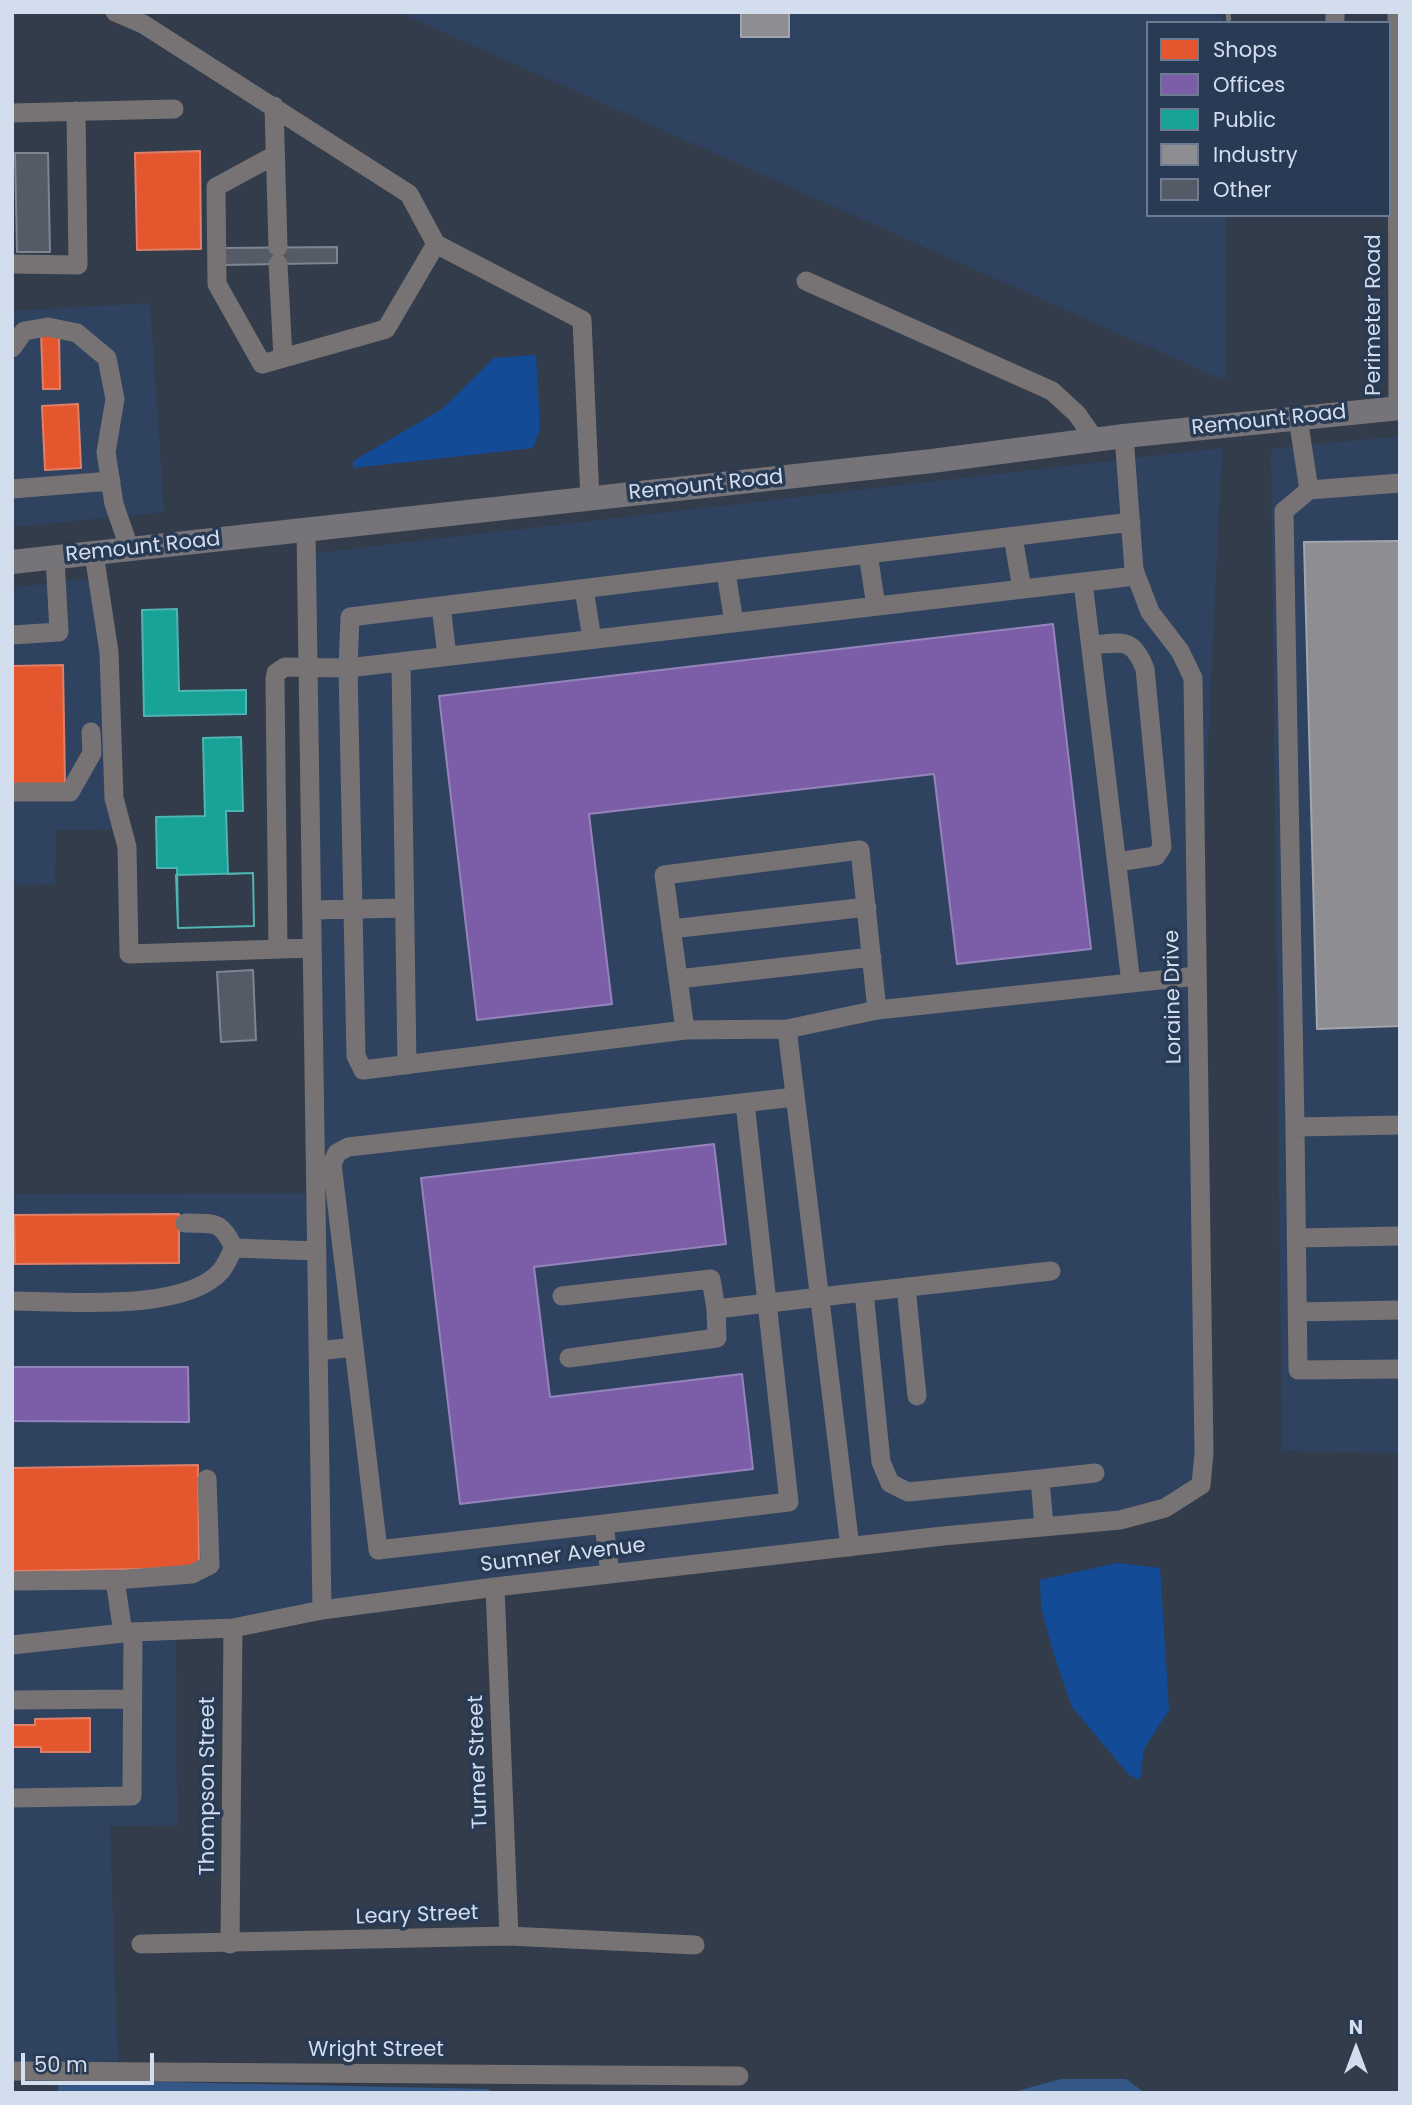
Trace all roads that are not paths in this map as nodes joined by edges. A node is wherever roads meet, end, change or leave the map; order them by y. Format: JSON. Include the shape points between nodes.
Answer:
{"nodes":[{"id":1,"x":115,"y":12,"type":"edge"},
{"id":2,"x":1397,"y":29,"type":"edge"},
{"id":3,"x":274,"y":106,"type":"junction"},
{"id":4,"x":174,"y":109,"type":"dead end"},
{"id":5,"x":76,"y":111,"type":"junction"},
{"id":6,"x":12,"y":113,"type":"edge"},
{"id":7,"x":275,"y":155,"type":"junction"},
{"id":8,"x":436,"y":244,"type":"junction"},
{"id":9,"x":12,"y":264,"type":"edge"},
{"id":10,"x":806,"y":281,"type":"dead end"},
{"id":11,"x":12,"y":348,"type":"edge"},
{"id":12,"x":283,"y":358,"type":"junction"},
{"id":13,"x":1399,"y":408,"type":"edge"},
{"id":14,"x":1298,"y":418,"type":"junction"},
{"id":15,"x":1124,"y":436,"type":"junction"},
{"id":16,"x":1095,"y":440,"type":"junction"},
{"id":17,"x":111,"y":481,"type":"junction"},
{"id":18,"x":1400,"y":483,"type":"edge"},
{"id":19,"x":12,"y":489,"type":"edge"},
{"id":20,"x":1309,"y":490,"type":"junction"},
{"id":21,"x":590,"y":499,"type":"junction"},
{"id":22,"x":1130,"y":522,"type":"junction"},
{"id":23,"x":306,"y":530,"type":"junction"},
{"id":24,"x":1013,"y":537,"type":"junction"},
{"id":25,"x":130,"y":550,"type":"junction"},
{"id":26,"x":94,"y":554,"type":"junction"},
{"id":27,"x":868,"y":554,"type":"junction"},
{"id":28,"x":55,"y":557,"type":"junction"},
{"id":29,"x":12,"y":562,"type":"edge"},
{"id":30,"x":726,"y":572,"type":"junction"},
{"id":31,"x":1136,"y":576,"type":"junction"},
{"id":32,"x":1083,"y":582,"type":"junction"},
{"id":33,"x":584,"y":589,"type":"junction"},
{"id":34,"x":1022,"y":589,"type":"junction"},
{"id":35,"x":440,"y":606,"type":"junction"},
{"id":36,"x":876,"y":606,"type":"junction"},
{"id":37,"x":734,"y":623,"type":"junction"},
{"id":38,"x":12,"y":635,"type":"edge"},
{"id":39,"x":592,"y":639,"type":"junction"},
{"id":40,"x":1091,"y":645,"type":"junction"},
{"id":41,"x":447,"y":656,"type":"junction"},
{"id":42,"x":401,"y":662,"type":"junction"},
{"id":43,"x":308,"y":666,"type":"junction"},
{"id":44,"x":348,"y":668,"type":"junction"},
{"id":45,"x":91,"y":732,"type":"dead end"},
{"id":46,"x":12,"y":792,"type":"edge"},
{"id":47,"x":1117,"y":862,"type":"junction"},
{"id":48,"x":404,"y":908,"type":"junction"},
{"id":49,"x":867,"y":908,"type":"junction"},
{"id":50,"x":353,"y":909,"type":"junction"},
{"id":51,"x":312,"y":911,"type":"junction"},
{"id":52,"x":671,"y":929,"type":"junction"},
{"id":53,"x":312,"y":948,"type":"junction"},
{"id":54,"x":278,"y":949,"type":"junction"},
{"id":55,"x":872,"y":957,"type":"junction"},
{"id":56,"x":1197,"y":976,"type":"junction"},
{"id":57,"x":678,"y":979,"type":"junction"},
{"id":58,"x":1131,"y":983,"type":"junction"},
{"id":59,"x":877,"y":1010,"type":"junction"},
{"id":60,"x":787,"y":1029,"type":"junction"},
{"id":61,"x":685,"y":1030,"type":"junction"},
{"id":62,"x":407,"y":1065,"type":"junction"},
{"id":63,"x":796,"y":1097,"type":"junction"},
{"id":64,"x":745,"y":1103,"type":"junction"},
{"id":65,"x":1400,"y":1125,"type":"edge"},
{"id":66,"x":1295,"y":1127,"type":"junction"},
{"id":67,"x":185,"y":1223,"type":"dead end"},
{"id":68,"x":1400,"y":1236,"type":"edge"},
{"id":69,"x":1296,"y":1238,"type":"junction"},
{"id":70,"x":234,"y":1248,"type":"junction"},
{"id":71,"x":317,"y":1251,"type":"junction"},
{"id":72,"x":1051,"y":1271,"type":"dead end"},
{"id":73,"x":906,"y":1287,"type":"junction"},
{"id":74,"x":864,"y":1292,"type":"junction"},
{"id":75,"x":562,"y":1296,"type":"dead end"},
{"id":76,"x":821,"y":1296,"type":"junction"},
{"id":77,"x":12,"y":1301,"type":"edge"},
{"id":78,"x":768,"y":1304,"type":"junction"},
{"id":79,"x":716,"y":1309,"type":"junction"},
{"id":80,"x":1400,"y":1310,"type":"edge"},
{"id":81,"x":1297,"y":1312,"type":"junction"},
{"id":82,"x":354,"y":1347,"type":"junction"},
{"id":83,"x":318,"y":1351,"type":"junction"},
{"id":84,"x":569,"y":1359,"type":"dead end"},
{"id":85,"x":1400,"y":1369,"type":"edge"},
{"id":86,"x":917,"y":1396,"type":"dead end"},
{"id":87,"x":1095,"y":1473,"type":"dead end"},
{"id":88,"x":207,"y":1479,"type":"dead end"},
{"id":89,"x":1040,"y":1479,"type":"junction"},
{"id":90,"x":1120,"y":1520,"type":"joint"},
{"id":91,"x":604,"y":1524,"type":"junction"},
{"id":92,"x":1044,"y":1527,"type":"junction"},
{"id":93,"x":850,"y":1547,"type":"junction"},
{"id":94,"x":610,"y":1574,"type":"junction"},
{"id":95,"x":115,"y":1580,"type":"junction"},
{"id":96,"x":12,"y":1581,"type":"edge"},
{"id":97,"x":495,"y":1587,"type":"junction"},
{"id":98,"x":322,"y":1610,"type":"junction"},
{"id":99,"x":233,"y":1628,"type":"junction"},
{"id":100,"x":128,"y":1632,"type":"junction"},
{"id":101,"x":12,"y":1645,"type":"edge"},
{"id":102,"x":12,"y":1699,"type":"edge"},
{"id":103,"x":132,"y":1699,"type":"junction"},
{"id":104,"x":12,"y":1798,"type":"edge"},
{"id":105,"x":509,"y":1936,"type":"junction"},
{"id":106,"x":141,"y":1944,"type":"dead end"},
{"id":107,"x":230,"y":1944,"type":"junction"},
{"id":108,"x":695,"y":1945,"type":"dead end"},
{"id":109,"x":12,"y":2071,"type":"edge"},
{"id":110,"x":739,"y":2076,"type":"dead end"}],
"edges":[{"from":1,"to":3,"type":"street","via":[[143,24]]},
{"from":2,"to":13,"type":"street","name":"Perimeter Road"},
{"from":3,"to":7,"type":"street"},
{"from":3,"to":8,"type":"street","via":[[409,194]]},
{"from":4,"to":5,"type":"street"},
{"from":5,"to":6,"type":"street"},
{"from":5,"to":9,"type":"street","via":[[78,265]]},
{"from":7,"to":12,"type":"street"},
{"from":7,"to":12,"type":"street","via":[[216,187],[218,284],[262,364]]},
{"from":8,"to":12,"type":"street","via":[[386,329]]},
{"from":8,"to":21,"type":"street","via":[[582,320]]},
{"from":10,"to":16,"type":"street","via":[[1052,391],[1077,414]]},
{"from":11,"to":17,"type":"street","via":[[24,331],[48,327],[77,334],[107,358],[116,398],[106,452]]},
{"from":13,"to":14,"type":"main road","name":"Remount Road"},
{"from":14,"to":15,"type":"main road","name":"Remount Road"},
{"from":14,"to":20,"type":"street"},
{"from":15,"to":16,"type":"main road","name":"Remount Road"},
{"from":15,"to":22,"type":"street","name":"Loraine Drive"},
{"from":16,"to":21,"type":"main road","name":"Remount Road"},
{"from":17,"to":19,"type":"street"},
{"from":17,"to":25,"type":"street"},
{"from":18,"to":20,"type":"street"},
{"from":20,"to":66,"type":"street","via":[[1284,511]]},
{"from":21,"to":23,"type":"main road","name":"Remount Road"},
{"from":22,"to":24,"type":"street"},
{"from":22,"to":31,"type":"street","name":"Loraine Drive"},
{"from":23,"to":25,"type":"main road","name":"Remount Road"},
{"from":23,"to":43,"type":"street"},
{"from":24,"to":27,"type":"street"},
{"from":24,"to":34,"type":"street"},
{"from":25,"to":26,"type":"main road","name":"Remount Road"},
{"from":26,"to":28,"type":"main road","name":"Remount Road"},
{"from":26,"to":54,"type":"street","via":[[109,652],[114,798],[127,848],[129,954]]},
{"from":27,"to":30,"type":"street"},
{"from":27,"to":36,"type":"street"},
{"from":28,"to":29,"type":"main road","name":"Remount Road"},
{"from":28,"to":38,"type":"street","via":[[59,632]]},
{"from":30,"to":33,"type":"street"},
{"from":30,"to":37,"type":"street"},
{"from":31,"to":32,"type":"street"},
{"from":31,"to":56,"type":"street","name":"Loraine Drive","via":[[1150,612],[1180,650],[1193,678]]},
{"from":32,"to":34,"type":"street"},
{"from":32,"to":40,"type":"street"},
{"from":33,"to":35,"type":"street"},
{"from":33,"to":39,"type":"street"},
{"from":34,"to":36,"type":"street"},
{"from":35,"to":41,"type":"street"},
{"from":35,"to":44,"type":"street","via":[[350,617]]},
{"from":36,"to":37,"type":"street"},
{"from":37,"to":39,"type":"street"},
{"from":39,"to":41,"type":"street"},
{"from":40,"to":47,"type":"street"},
{"from":40,"to":47,"type":"street","via":[[1124,643],[1133,647],[1144,669],[1163,847],[1156,856]]},
{"from":41,"to":42,"type":"street"},
{"from":42,"to":44,"type":"street"},
{"from":42,"to":48,"type":"street"},
{"from":43,"to":44,"type":"street"},
{"from":43,"to":51,"type":"street"},
{"from":43,"to":54,"type":"street","via":[[285,667],[275,680]]},
{"from":44,"to":50,"type":"street"},
{"from":45,"to":46,"type":"street","via":[[92,753],[70,792]]},
{"from":47,"to":58,"type":"street"},
{"from":48,"to":50,"type":"street"},
{"from":48,"to":62,"type":"street"},
{"from":49,"to":52,"type":"street"},
{"from":49,"to":52,"type":"street","via":[[860,849],[664,875]]},
{"from":49,"to":55,"type":"street"},
{"from":50,"to":51,"type":"street"},
{"from":50,"to":62,"type":"street","via":[[356,1056],[363,1070]]},
{"from":51,"to":53,"type":"street"},
{"from":52,"to":57,"type":"street"},
{"from":53,"to":54,"type":"street"},
{"from":53,"to":71,"type":"street"},
{"from":55,"to":57,"type":"street"},
{"from":55,"to":59,"type":"street"},
{"from":56,"to":58,"type":"street"},
{"from":56,"to":90,"type":"street","name":"Loraine Drive","via":[[1201,1485],[1165,1508]]},
{"from":57,"to":61,"type":"street"},
{"from":58,"to":59,"type":"street"},
{"from":59,"to":60,"type":"street"},
{"from":60,"to":61,"type":"street"},
{"from":60,"to":63,"type":"street"},
{"from":61,"to":62,"type":"street"},
{"from":63,"to":64,"type":"street"},
{"from":63,"to":76,"type":"street"},
{"from":64,"to":78,"type":"street"},
{"from":64,"to":82,"type":"street","via":[[348,1147],[337,1153],[332,1164]]},
{"from":65,"to":66,"type":"street"},
{"from":66,"to":69,"type":"street"},
{"from":67,"to":70,"type":"street","via":[[215,1224],[225,1230]]},
{"from":68,"to":69,"type":"street"},
{"from":69,"to":81,"type":"street"},
{"from":70,"to":71,"type":"street"},
{"from":70,"to":77,"type":"street","via":[[221,1272],[176,1296],[148,1301]]},
{"from":71,"to":83,"type":"street"},
{"from":72,"to":73,"type":"street"},
{"from":73,"to":74,"type":"street"},
{"from":73,"to":86,"type":"street"},
{"from":74,"to":76,"type":"street"},
{"from":74,"to":89,"type":"street","via":[[881,1462],[890,1483],[908,1492]]},
{"from":75,"to":79,"type":"street","via":[[711,1279]]},
{"from":76,"to":78,"type":"street"},
{"from":76,"to":93,"type":"street"},
{"from":78,"to":79,"type":"street"},
{"from":78,"to":91,"type":"street","via":[[789,1502]]},
{"from":79,"to":84,"type":"street","via":[[717,1338]]},
{"from":80,"to":81,"type":"street"},
{"from":81,"to":85,"type":"street","via":[[1298,1370]]},
{"from":82,"to":83,"type":"street"},
{"from":82,"to":91,"type":"street","via":[[378,1550]]},
{"from":83,"to":98,"type":"street"},
{"from":87,"to":89,"type":"street"},
{"from":88,"to":95,"type":"street","via":[[210,1565],[192,1574]]},
{"from":89,"to":92,"type":"street"},
{"from":90,"to":92,"type":"street","name":"Sumner Avenue"},
{"from":91,"to":94,"type":"street"},
{"from":92,"to":93,"type":"street","name":"Sumner Avenue"},
{"from":93,"to":94,"type":"street","name":"Sumner Avenue"},
{"from":94,"to":97,"type":"street","name":"Sumner Avenue"},
{"from":95,"to":96,"type":"street"},
{"from":95,"to":100,"type":"street"},
{"from":97,"to":98,"type":"street","name":"Sumner Avenue"},
{"from":97,"to":105,"type":"street","name":"Turner Street"},
{"from":98,"to":99,"type":"street","name":"Sumner Avenue"},
{"from":99,"to":100,"type":"street","name":"Sumner Avenue"},
{"from":99,"to":107,"type":"street","name":"Thompson Street"},
{"from":100,"to":101,"type":"street","name":"Sumner Avenue"},
{"from":100,"to":103,"type":"street"},
{"from":102,"to":103,"type":"street"},
{"from":103,"to":104,"type":"street","via":[[132,1796]]},
{"from":105,"to":107,"type":"street","name":"Leary Street"},
{"from":105,"to":108,"type":"street","name":"Leary Street"},
{"from":106,"to":107,"type":"street","name":"Leary Street"},
{"from":109,"to":110,"type":"street","name":"Wright Street"}]}
